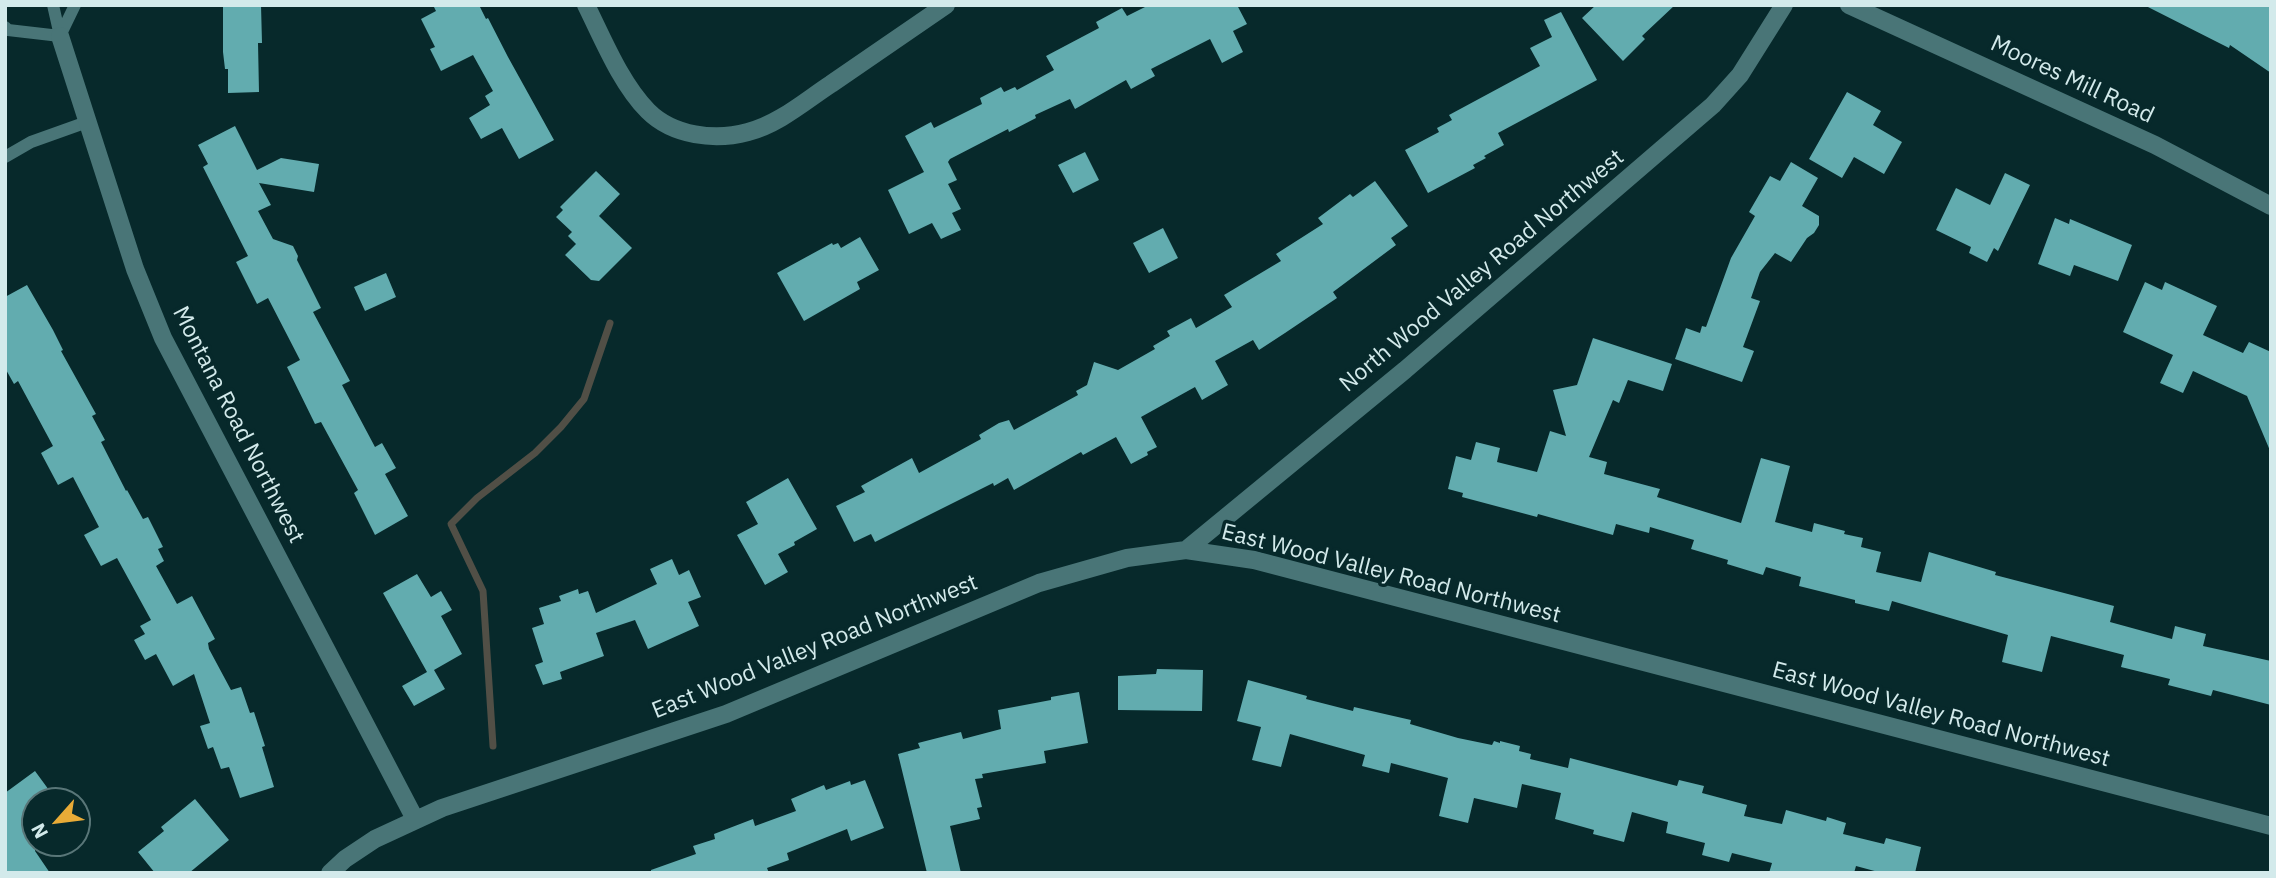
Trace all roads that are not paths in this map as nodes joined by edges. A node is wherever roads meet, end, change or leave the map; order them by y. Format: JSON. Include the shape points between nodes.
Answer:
{"nodes":[{"id":1,"x":53,"y":5,"type":"edge"},
{"id":2,"x":75,"y":5,"type":"edge"},
{"id":3,"x":586,"y":5,"type":"edge"},
{"id":4,"x":946,"y":5,"type":"edge"},
{"id":5,"x":1784,"y":5,"type":"edge"},
{"id":6,"x":1849,"y":5,"type":"edge"},
{"id":7,"x":5,"y":27,"type":"edge"},
{"id":8,"x":60,"y":36,"type":"junction"},
{"id":9,"x":87,"y":122,"type":"junction"},
{"id":10,"x":5,"y":156,"type":"edge"},
{"id":11,"x":2271,"y":206,"type":"edge"},
{"id":12,"x":1186,"y":550,"type":"junction"},
{"id":13,"x":415,"y":819,"type":"junction"},
{"id":14,"x":2271,"y":827,"type":"edge"},
{"id":15,"x":330,"y":873,"type":"edge"}],
"edges":[{"from":1,"to":8,"type":"lane"},
{"from":2,"to":8,"type":"lane"},
{"from":3,"to":4,"type":"street","via":[[633,94],[650,113],[693,135],[718,136],[748,132],[780,119]]},
{"from":5,"to":12,"type":"street","name":"North Wood Valley Road Northwest","via":[[1740,75],[1713,105],[1405,370]]},
{"from":6,"to":11,"type":"street","name":"Moores Mill Road","via":[[2155,145]]},
{"from":7,"to":8,"type":"lane"},
{"from":8,"to":9,"type":"street","name":"Montana Road Northwest"},
{"from":9,"to":10,"type":"lane"},
{"from":9,"to":13,"type":"street","name":"Montana Road Northwest","via":[[135,269],[163,338]]},
{"from":12,"to":13,"type":"street","name":"East Wood Valley Road Northwest","via":[[1128,558],[1039,583],[726,714]]},
{"from":12,"to":14,"type":"street","name":"East Wood Valley Road Northwest","via":[[1254,560]]},
{"from":13,"to":15,"type":"street","name":"East Wood Valley Road Northwest","via":[[375,839]]}]}
